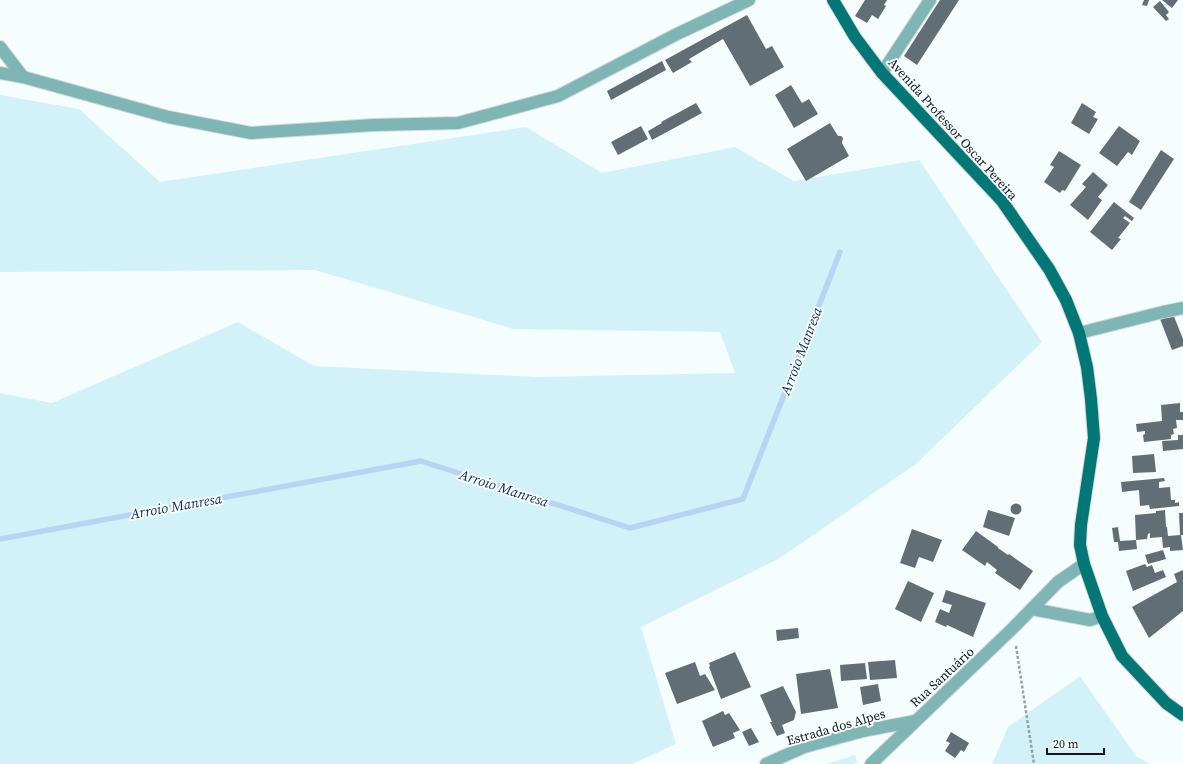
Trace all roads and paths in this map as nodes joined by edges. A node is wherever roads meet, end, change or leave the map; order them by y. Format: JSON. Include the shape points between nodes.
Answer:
{"nodes":[{"id":1,"x":749,"y":0,"type":"edge"},
{"id":2,"x":833,"y":0,"type":"edge"},
{"id":3,"x":930,"y":0,"type":"edge"},
{"id":4,"x":0,"y":47,"type":"edge"},
{"id":5,"x":0,"y":72,"type":"edge"},
{"id":6,"x":882,"y":73,"type":"junction"},
{"id":7,"x":23,"y":77,"type":"junction"},
{"id":8,"x":1183,"y":308,"type":"edge"},
{"id":9,"x":1079,"y":333,"type":"junction"},
{"id":10,"x":1084,"y":564,"type":"junction"},
{"id":11,"x":1032,"y":609,"type":"junction"},
{"id":12,"x":1102,"y":616,"type":"junction"},
{"id":13,"x":1013,"y":628,"type":"junction"},
{"id":14,"x":1183,"y":715,"type":"edge"},
{"id":15,"x":915,"y":721,"type":"junction"},
{"id":16,"x":766,"y":764,"type":"edge"},
{"id":17,"x":871,"y":764,"type":"edge"},
{"id":18,"x":1034,"y":764,"type":"edge"}],
"edges":[{"from":1,"to":7,"type":"street","via":[[558,96],[458,123],[374,125],[251,133],[168,117]]},
{"from":2,"to":6,"type":"main road","name":"Avenida Professor Oscar Pereira","via":[[855,37]]},
{"from":3,"to":6,"type":"street"},
{"from":4,"to":7,"type":"street"},
{"from":5,"to":7,"type":"street"},
{"from":6,"to":9,"type":"main road","name":"Avenida Professor Oscar Pereira","via":[[1002,200],[1049,269],[1066,300]]},
{"from":8,"to":9,"type":"street"},
{"from":9,"to":10,"type":"main road","name":"Avenida Professor Oscar Pereira","via":[[1087,367],[1094,438],[1080,525],[1080,545]]},
{"from":10,"to":11,"type":"street","name":"Rua Santuário","via":[[1058,582]]},
{"from":10,"to":12,"type":"main road","name":"Avenida Professor Oscar Pereira"},
{"from":11,"to":12,"type":"street","via":[[1090,620]]},
{"from":11,"to":13,"type":"street","name":"Rua Santuário"},
{"from":12,"to":14,"type":"main road","name":"Avenida Professor Oscar Pereira","via":[[1122,656],[1166,703]]},
{"from":13,"to":15,"type":"street","name":"Rua Santuário"},
{"from":13,"to":18,"type":"path"},
{"from":15,"to":16,"type":"street","name":"Estrada dos Alpes","via":[[863,731],[804,747]]},
{"from":15,"to":17,"type":"street","name":"Rua Santuário"}]}
